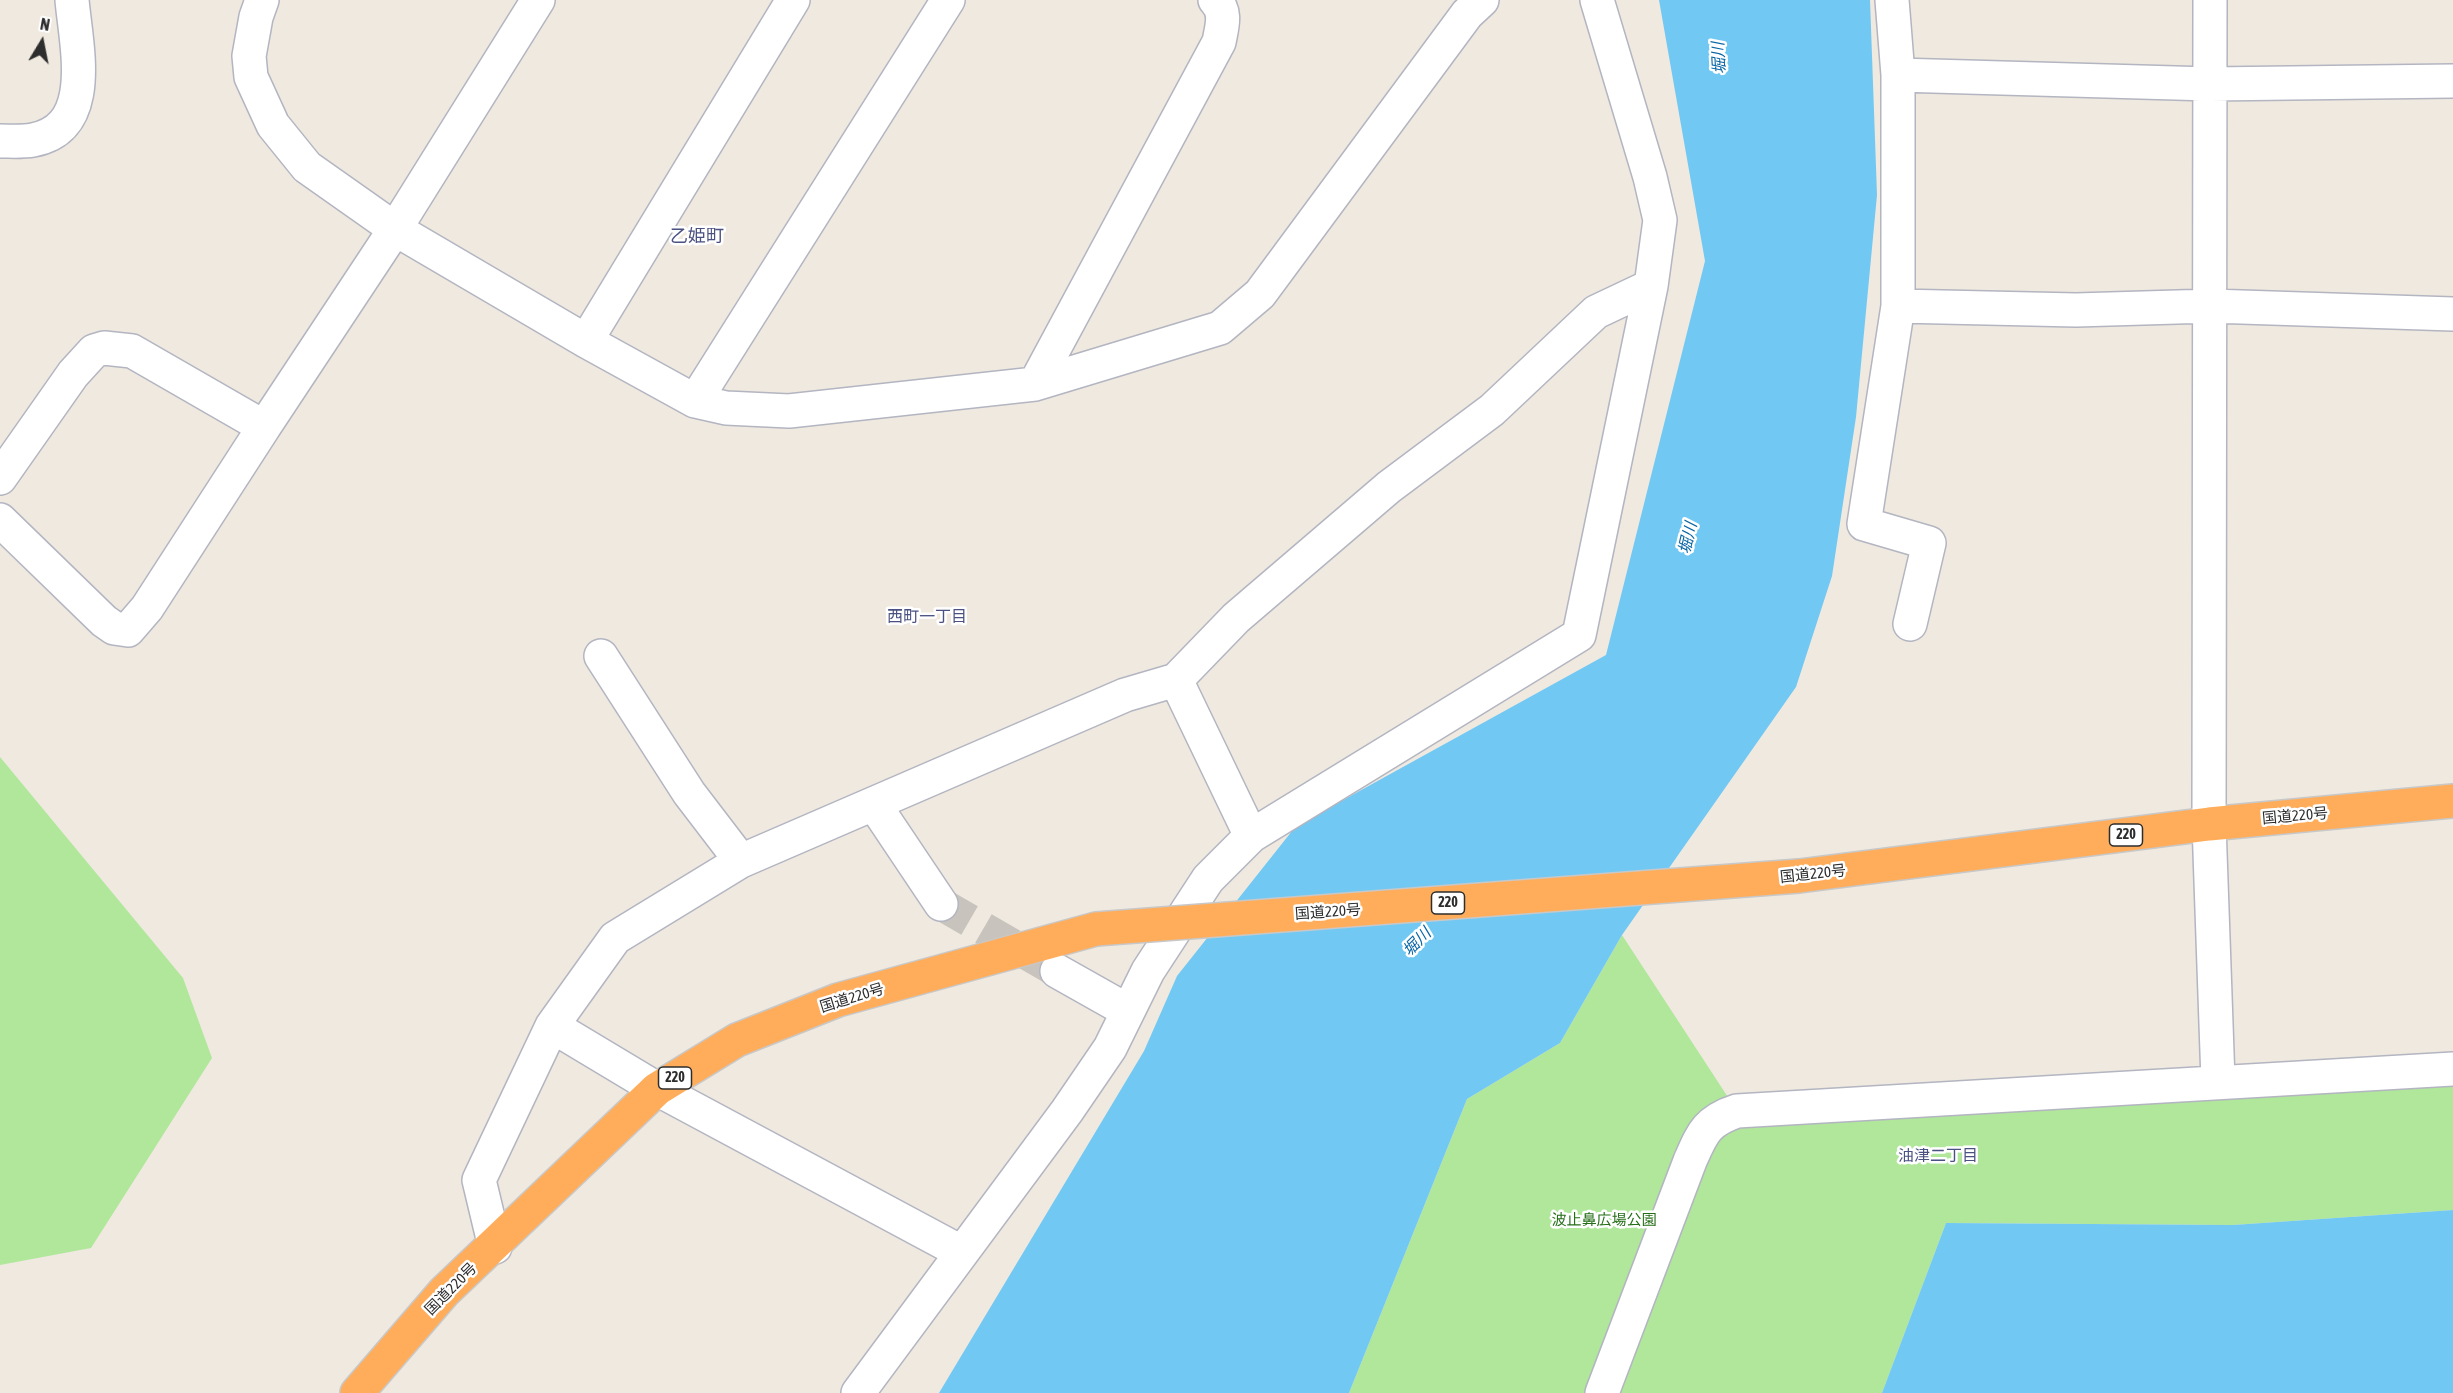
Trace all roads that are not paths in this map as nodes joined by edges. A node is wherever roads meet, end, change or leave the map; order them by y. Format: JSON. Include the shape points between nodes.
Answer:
{"nodes":[{"id":1,"x":72,"y":0,"type":"edge"},
{"id":2,"x":262,"y":0,"type":"edge"},
{"id":3,"x":538,"y":0,"type":"edge"},
{"id":4,"x":793,"y":0,"type":"edge"},
{"id":5,"x":948,"y":0,"type":"edge"},
{"id":6,"x":1215,"y":0,"type":"edge"},
{"id":7,"x":1482,"y":0,"type":"edge"},
{"id":8,"x":1597,"y":0,"type":"edge"},
{"id":9,"x":1892,"y":0,"type":"edge"},
{"id":10,"x":2210,"y":0,"type":"edge"},
{"id":11,"x":1898,"y":75,"type":"junction"},
{"id":12,"x":2453,"y":81,"type":"edge"},
{"id":13,"x":2210,"y":84,"type":"junction"},
{"id":14,"x":0,"y":141,"type":"edge"},
{"id":15,"x":395,"y":229,"type":"junction"},
{"id":16,"x":1651,"y":286,"type":"junction"},
{"id":17,"x":1898,"y":306,"type":"junction"},
{"id":18,"x":2211,"y":306,"type":"junction"},
{"id":19,"x":2453,"y":314,"type":"edge"},
{"id":20,"x":585,"y":341,"type":"junction"},
{"id":21,"x":1035,"y":384,"type":"junction"},
{"id":22,"x":695,"y":401,"type":"junction"},
{"id":23,"x":264,"y":427,"type":"junction"},
{"id":24,"x":0,"y":478,"type":"edge"},
{"id":25,"x":0,"y":520,"type":"edge"},
{"id":26,"x":1910,"y":624,"type":"dead end"},
{"id":27,"x":601,"y":656,"type":"dead end"},
{"id":28,"x":1176,"y":680,"type":"junction"},
{"id":29,"x":2453,"y":801,"type":"edge"},
{"id":30,"x":874,"y":804,"type":"junction"},
{"id":31,"x":2209,"y":824,"type":"junction"},
{"id":32,"x":1251,"y":836,"type":"junction"},
{"id":33,"x":741,"y":861,"type":"junction"},
{"id":34,"x":941,"y":904,"type":"tunnel mouth"},
{"id":35,"x":1057,"y":971,"type":"tunnel mouth"},
{"id":36,"x":1128,"y":1011,"type":"junction"},
{"id":37,"x":552,"y":1026,"type":"junction"},
{"id":38,"x":2453,"y":1069,"type":"edge"},
{"id":39,"x":2218,"y":1081,"type":"junction"},
{"id":40,"x":657,"y":1089,"type":"junction"},
{"id":41,"x":495,"y":1247,"type":"junction"},
{"id":42,"x":961,"y":1252,"type":"junction"},
{"id":43,"x":357,"y":1393,"type":"edge"},
{"id":44,"x":858,"y":1393,"type":"edge"},
{"id":45,"x":1602,"y":1393,"type":"edge"}],
"edges":[{"from":1,"to":14,"type":"street","via":[[78,97],[69,118],[53,132],[33,140]]},
{"from":2,"to":15,"type":"street","via":[[249,56],[251,77],[273,125],[307,167]]},
{"from":3,"to":15,"type":"street"},
{"from":4,"to":20,"type":"street"},
{"from":5,"to":22,"type":"street"},
{"from":6,"to":21,"type":"street","via":[[1222,7],[1219,42]]},
{"from":7,"to":21,"type":"street","via":[[1467,14],[1391,120],[1245,309],[1220,328]]},
{"from":8,"to":16,"type":"street","via":[[1660,220]]},
{"from":9,"to":11,"type":"street"},
{"from":10,"to":13,"type":"street"},
{"from":11,"to":13,"type":"street"},
{"from":11,"to":17,"type":"street"},
{"from":12,"to":13,"type":"street"},
{"from":13,"to":18,"type":"street"},
{"from":15,"to":20,"type":"street"},
{"from":15,"to":23,"type":"street"},
{"from":16,"to":28,"type":"street","via":[[1596,312],[1492,410],[1389,487],[1236,618]]},
{"from":16,"to":32,"type":"street","via":[[1579,635]]},
{"from":17,"to":18,"type":"street","via":[[2076,310]]},
{"from":17,"to":26,"type":"street","via":[[1864,524],[1929,543]]},
{"from":18,"to":19,"type":"street"},
{"from":18,"to":31,"type":"street"},
{"from":20,"to":22,"type":"street"},
{"from":21,"to":22,"type":"street","via":[[789,411],[726,408]]},
{"from":23,"to":24,"type":"street","via":[[132,351],[104,348],[94,351],[73,374]]},
{"from":23,"to":25,"type":"street","via":[[147,608],[128,630],[114,628],[104,621]]},
{"from":27,"to":33,"type":"street","via":[[689,793]]},
{"from":28,"to":30,"type":"street","via":[[1125,695]]},
{"from":28,"to":32,"type":"street"},
{"from":29,"to":31,"type":"highway","name":"国道220号","number":"220"},
{"from":30,"to":33,"type":"street"},
{"from":30,"to":34,"type":"street"},
{"from":31,"to":39,"type":"street"},
{"from":31,"to":40,"type":"highway","name":"国道220号","number":"220","bridge":true,"via":[[1799,876],[1096,929],[838,1000],[737,1040]]},
{"from":32,"to":36,"type":"street","via":[[1208,879],[1148,971]]},
{"from":33,"to":37,"type":"street","via":[[615,938]]},
{"from":35,"to":36,"type":"street"},
{"from":36,"to":42,"type":"street","via":[[1110,1048],[1067,1111]]},
{"from":37,"to":40,"type":"street"},
{"from":37,"to":41,"type":"street","via":[[479,1180]]},
{"from":38,"to":39,"type":"street"},
{"from":39,"to":45,"type":"street","via":[[1737,1111],[1719,1117],[1704,1131],[1690,1161]]},
{"from":40,"to":41,"type":"highway","name":"国道220号","number":"220"},
{"from":40,"to":42,"type":"street"},
{"from":41,"to":43,"type":"highway","name":"国道220号","number":"220","via":[[444,1292]]},
{"from":42,"to":44,"type":"street"}]}
